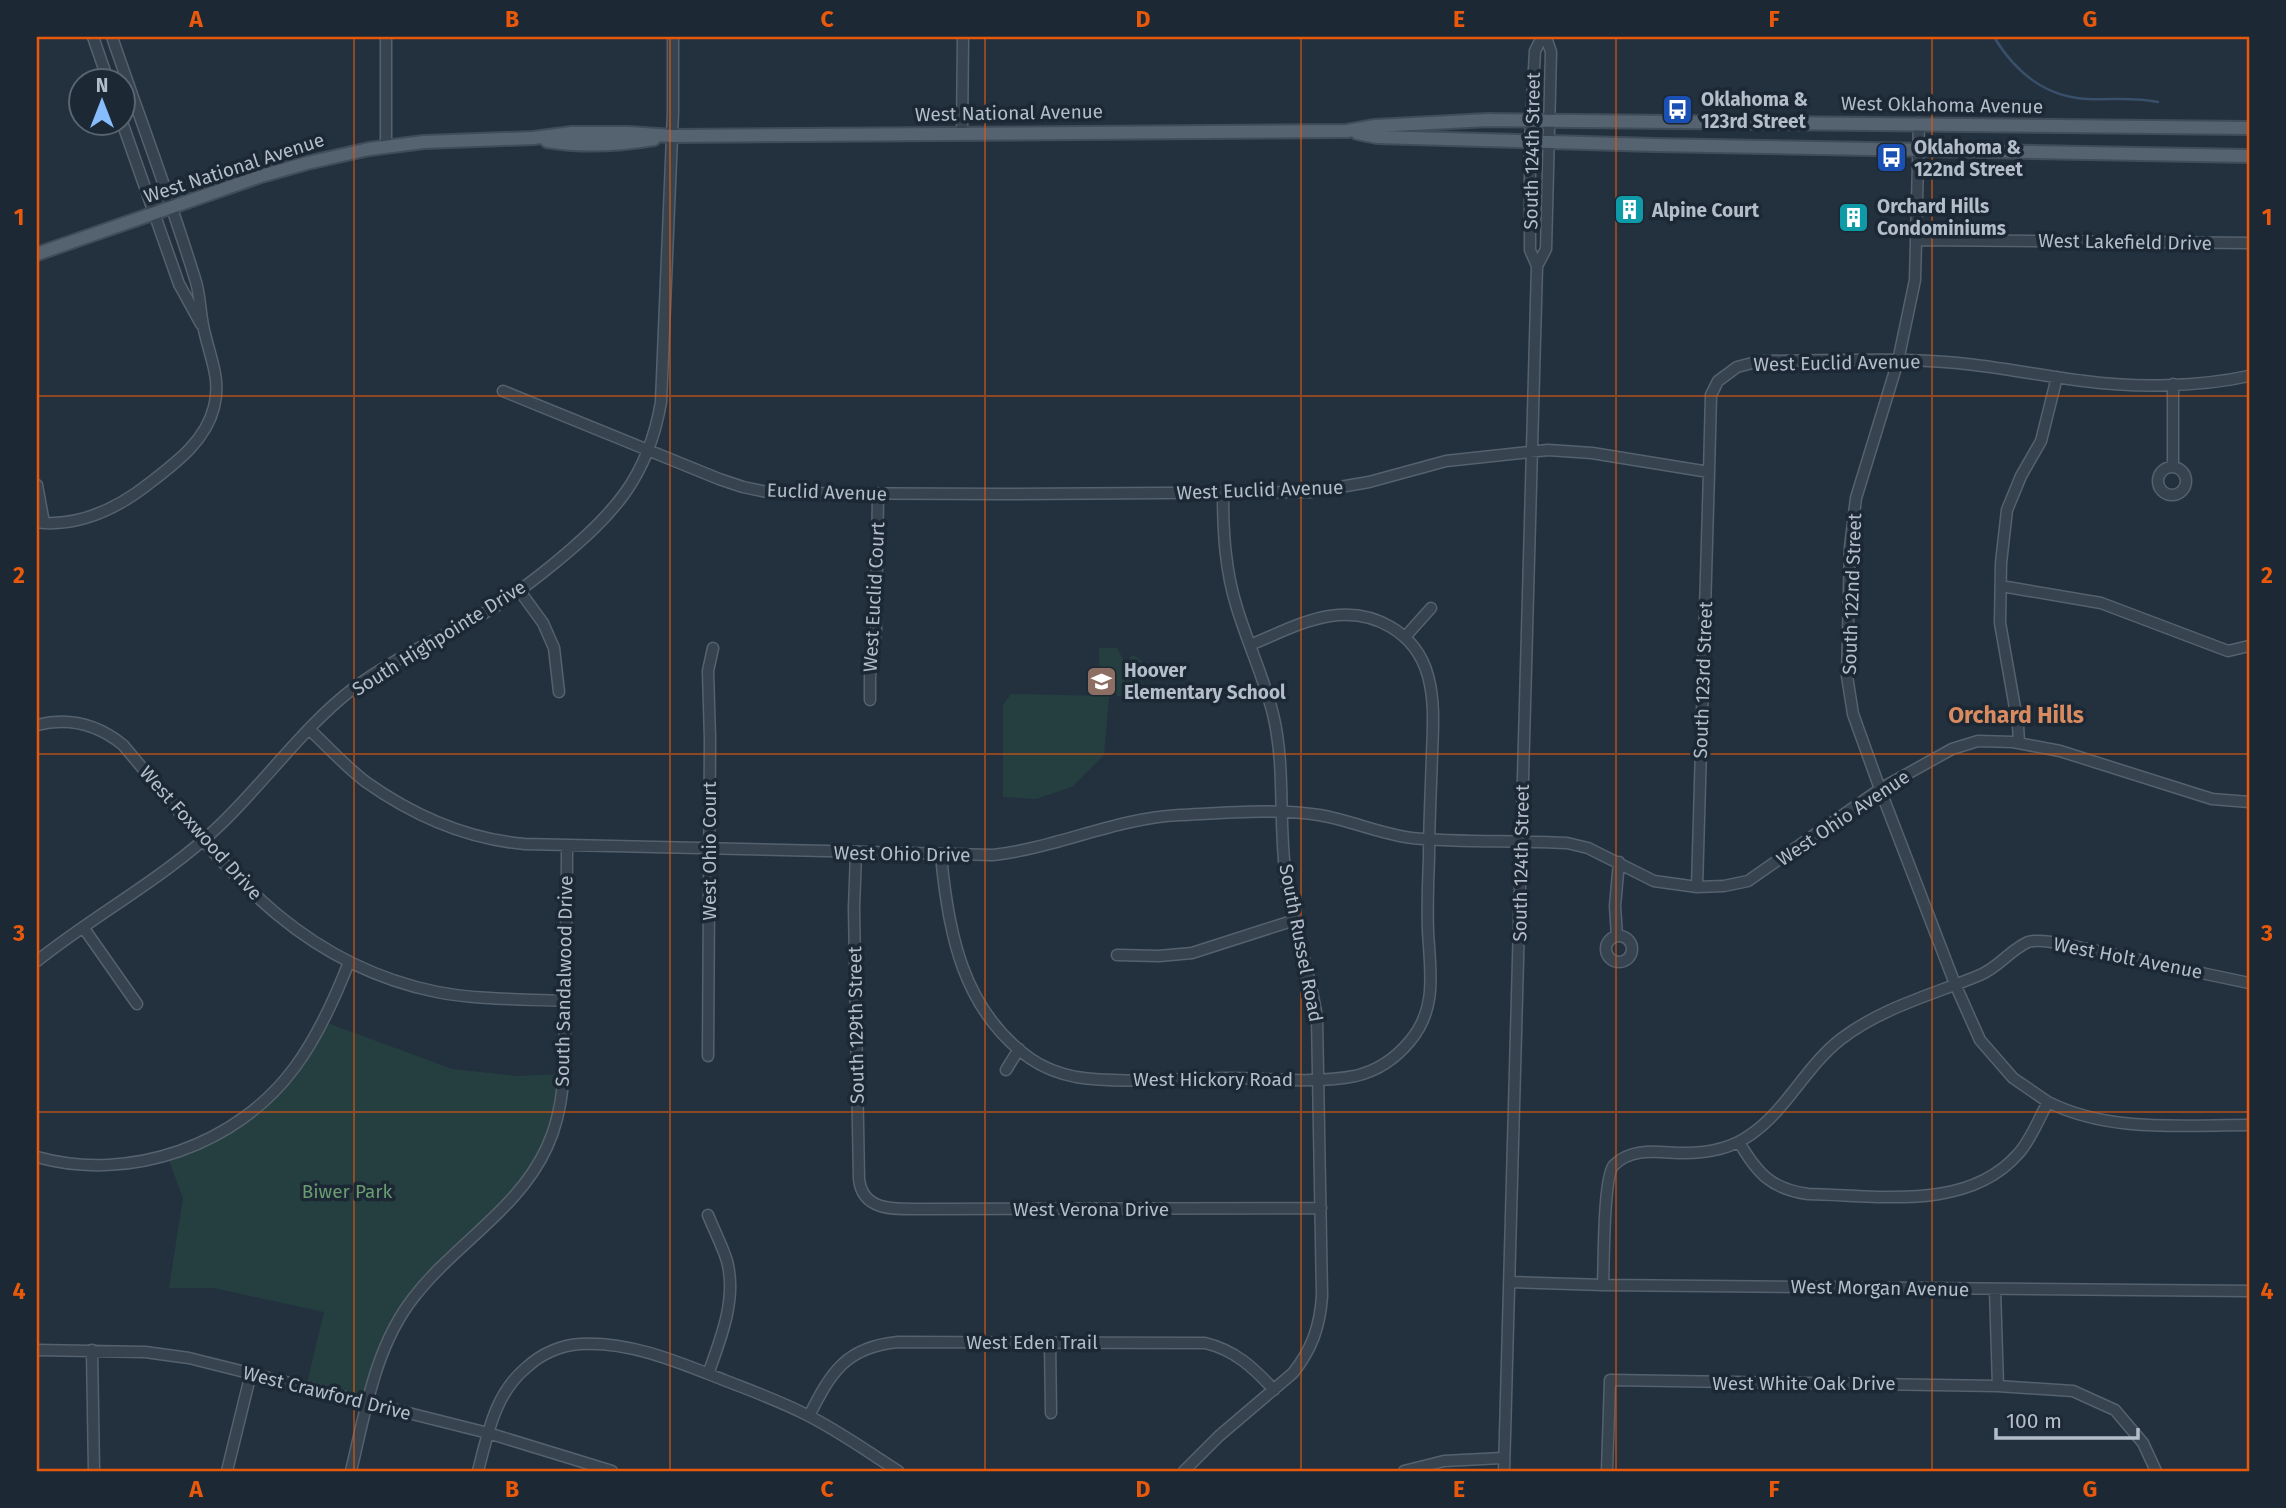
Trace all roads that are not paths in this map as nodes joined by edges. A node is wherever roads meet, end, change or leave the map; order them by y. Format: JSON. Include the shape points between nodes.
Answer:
{"nodes":[{"id":1,"x":93,"y":37,"type":"edge"},
{"id":2,"x":112,"y":37,"type":"edge"},
{"id":3,"x":386,"y":37,"type":"edge"},
{"id":4,"x":673,"y":37,"type":"edge"},
{"id":5,"x":963,"y":37,"type":"edge"},
{"id":6,"x":1544,"y":37,"type":"edge"},
{"id":7,"x":103,"y":66,"type":"edge"},
{"id":8,"x":1531,"y":120,"type":"junction"},
{"id":9,"x":1550,"y":120,"type":"junction"},
{"id":10,"x":1919,"y":123,"type":"junction"},
{"id":11,"x":2249,"y":128,"type":"edge"},
{"id":12,"x":1347,"y":131,"type":"junction"},
{"id":13,"x":962,"y":133,"type":"junction"},
{"id":14,"x":127,"y":136,"type":"edge"},
{"id":15,"x":671,"y":136,"type":"junction"},
{"id":16,"x":1530,"y":141,"type":"junction"},
{"id":17,"x":1549,"y":141,"type":"junction"},
{"id":18,"x":386,"y":146,"type":"junction"},
{"id":19,"x":1919,"y":151,"type":"junction"},
{"id":20,"x":2249,"y":156,"type":"edge"},
{"id":21,"x":172,"y":208,"type":"junction"},
{"id":22,"x":153,"y":214,"type":"junction"},
{"id":23,"x":1917,"y":240,"type":"junction"},
{"id":24,"x":2249,"y":243,"type":"edge"},
{"id":25,"x":37,"y":254,"type":"edge"},
{"id":26,"x":189,"y":262,"type":"junction"},
{"id":27,"x":1537,"y":266,"type":"junction"},
{"id":28,"x":173,"y":268,"type":"junction"},
{"id":29,"x":203,"y":327,"type":"junction"},
{"id":30,"x":1898,"y":361,"type":"junction"},
{"id":31,"x":2249,"y":376,"type":"edge"},
{"id":32,"x":2057,"y":377,"type":"junction"},
{"id":33,"x":2173,"y":384,"type":"junction"},
{"id":34,"x":503,"y":391,"type":"dead end"},
{"id":35,"x":648,"y":451,"type":"junction"},
{"id":36,"x":1531,"y":451,"type":"junction"},
{"id":37,"x":2173,"y":467,"type":"dead end"},
{"id":38,"x":1709,"y":472,"type":"junction"},
{"id":39,"x":37,"y":485,"type":"edge"},
{"id":40,"x":1223,"y":493,"type":"junction"},
{"id":41,"x":878,"y":494,"type":"junction"},
{"id":42,"x":1013,"y":494,"type":"joint"},
{"id":43,"x":41,"y":522,"type":"edge"},
{"id":44,"x":2001,"y":586,"type":"junction"},
{"id":45,"x":519,"y":590,"type":"junction"},
{"id":46,"x":1431,"y":608,"type":"dead end"},
{"id":47,"x":1405,"y":637,"type":"junction"},
{"id":48,"x":1250,"y":645,"type":"junction"},
{"id":49,"x":2249,"y":646,"type":"edge"},
{"id":50,"x":713,"y":648,"type":"dead end"},
{"id":51,"x":559,"y":692,"type":"dead end"},
{"id":52,"x":870,"y":700,"type":"dead end"},
{"id":53,"x":37,"y":725,"type":"edge"},
{"id":54,"x":310,"y":730,"type":"junction"},
{"id":55,"x":2018,"y":743,"type":"junction"},
{"id":56,"x":1880,"y":789,"type":"junction"},
{"id":57,"x":2249,"y":802,"type":"edge"},
{"id":58,"x":1282,"y":813,"type":"junction"},
{"id":59,"x":204,"y":839,"type":"junction"},
{"id":60,"x":1429,"y":839,"type":"junction"},
{"id":61,"x":1521,"y":840,"type":"junction"},
{"id":62,"x":567,"y":845,"type":"junction"},
{"id":63,"x":708,"y":849,"type":"junction"},
{"id":64,"x":856,"y":853,"type":"junction"},
{"id":65,"x":940,"y":855,"type":"junction"},
{"id":66,"x":1619,"y":862,"type":"junction"},
{"id":67,"x":1697,"y":887,"type":"junction"},
{"id":68,"x":1295,"y":920,"type":"junction"},
{"id":69,"x":83,"y":928,"type":"junction"},
{"id":70,"x":1617,"y":936,"type":"dead end"},
{"id":71,"x":1116,"y":955,"type":"dead end"},
{"id":72,"x":37,"y":961,"type":"edge"},
{"id":73,"x":349,"y":962,"type":"junction"},
{"id":74,"x":2249,"y":983,"type":"edge"},
{"id":75,"x":1955,"y":984,"type":"junction"},
{"id":76,"x":565,"y":1001,"type":"junction"},
{"id":77,"x":137,"y":1004,"type":"dead end"},
{"id":78,"x":1019,"y":1049,"type":"junction"},
{"id":79,"x":708,"y":1056,"type":"dead end"},
{"id":80,"x":1006,"y":1070,"type":"dead end"},
{"id":81,"x":1320,"y":1079,"type":"junction"},
{"id":82,"x":2048,"y":1102,"type":"junction"},
{"id":83,"x":2249,"y":1125,"type":"edge"},
{"id":84,"x":1739,"y":1142,"type":"junction"},
{"id":85,"x":37,"y":1157,"type":"edge"},
{"id":86,"x":864,"y":1196,"type":"joint"},
{"id":87,"x":1321,"y":1208,"type":"junction"},
{"id":88,"x":708,"y":1215,"type":"dead end"},
{"id":89,"x":1511,"y":1282,"type":"junction"},
{"id":90,"x":1603,"y":1285,"type":"junction"},
{"id":91,"x":1995,"y":1289,"type":"junction"},
{"id":92,"x":2249,"y":1292,"type":"edge"},
{"id":93,"x":1050,"y":1342,"type":"junction"},
{"id":94,"x":37,"y":1350,"type":"edge"},
{"id":95,"x":92,"y":1350,"type":"junction"},
{"id":96,"x":251,"y":1373,"type":"junction"},
{"id":97,"x":708,"y":1374,"type":"junction"},
{"id":98,"x":1998,"y":1386,"type":"junction"},
{"id":99,"x":1274,"y":1390,"type":"junction"},
{"id":100,"x":368,"y":1403,"type":"junction"},
{"id":101,"x":1051,"y":1413,"type":"dead end"},
{"id":102,"x":809,"y":1416,"type":"junction"},
{"id":103,"x":488,"y":1433,"type":"junction"},
{"id":104,"x":1503,"y":1463,"type":"edge"},
{"id":105,"x":94,"y":1471,"type":"edge"},
{"id":106,"x":227,"y":1471,"type":"edge"},
{"id":107,"x":351,"y":1471,"type":"edge"},
{"id":108,"x":478,"y":1471,"type":"edge"},
{"id":109,"x":612,"y":1471,"type":"edge"},
{"id":110,"x":898,"y":1471,"type":"edge"},
{"id":111,"x":1184,"y":1471,"type":"edge"},
{"id":112,"x":1404,"y":1471,"type":"edge"},
{"id":113,"x":1607,"y":1471,"type":"edge"},
{"id":114,"x":2156,"y":1471,"type":"edge"}],
"edges":[{"from":1,"to":7,"type":"street"},
{"from":2,"to":21,"type":"street"},
{"from":3,"to":18,"type":"street"},
{"from":4,"to":15,"type":"street","name":"South Highpointe Drive"},
{"from":5,"to":13,"type":"street"},
{"from":6,"to":8,"type":"street","name":"South 124th Street","via":[[1535,51]]},
{"from":6,"to":9,"type":"street","name":"South 124th Street","via":[[1551,52]]},
{"from":8,"to":9,"type":"main road","name":"West National Avenue"},
{"from":8,"to":12,"type":"main road","name":"West National Avenue"},
{"from":8,"to":16,"type":"street","name":"South 124th Street"},
{"from":9,"to":10,"type":"main road","name":"West Oklahoma Avenue"},
{"from":9,"to":17,"type":"street","name":"South 124th Street"},
{"from":10,"to":11,"type":"main road","name":"West Oklahoma Avenue"},
{"from":10,"to":19,"type":"street","name":"South 122nd Street"},
{"from":12,"to":13,"type":"main road","name":"West National Avenue"},
{"from":12,"to":16,"type":"main road","name":"West National Avenue","via":[[1377,137]]},
{"from":13,"to":15,"type":"main road","name":"West National Avenue"},
{"from":14,"to":22,"type":"street"},
{"from":15,"to":18,"type":"main road","name":"West National Avenue","via":[[600,145],[533,138]]},
{"from":15,"to":35,"type":"street","name":"South Highpointe Drive","via":[[663,377],[659,417]]},
{"from":16,"to":17,"type":"main road","name":"West National Avenue"},
{"from":16,"to":27,"type":"street","name":"South 124th Street","via":[[1531,250]]},
{"from":17,"to":19,"type":"main road"},
{"from":17,"to":27,"type":"street","name":"South 124th Street","via":[[1546,249]]},
{"from":18,"to":21,"type":"main road","name":"West National Avenue","via":[[296,166]]},
{"from":19,"to":20,"type":"main road"},
{"from":19,"to":23,"type":"street","name":"South 122nd Street"},
{"from":21,"to":22,"type":"main road","name":"West National Avenue"},
{"from":21,"to":26,"type":"street"},
{"from":22,"to":25,"type":"main road","name":"West National Avenue"},
{"from":22,"to":28,"type":"street"},
{"from":23,"to":24,"type":"street","name":"West Lakefield Drive"},
{"from":23,"to":30,"type":"street","name":"South 122nd Street","via":[[1915,280]]},
{"from":26,"to":28,"type":"street"},
{"from":26,"to":29,"type":"street"},
{"from":27,"to":36,"type":"street","name":"South 124th Street"},
{"from":28,"to":29,"type":"street"},
{"from":29,"to":43,"type":"street","via":[[217,393],[209,421],[193,445],[142,489],[113,506],[72,522]]},
{"from":30,"to":32,"type":"street","name":"West Euclid Avenue","via":[[1953,362]]},
{"from":30,"to":38,"type":"street","name":"West Euclid Avenue","via":[[1760,361],[1737,367],[1718,381],[1711,395]]},
{"from":30,"to":56,"type":"street","name":"South 122nd Street","via":[[1856,498],[1847,603],[1847,676],[1853,715]]},
{"from":31,"to":33,"type":"street","name":"West Euclid Avenue"},
{"from":32,"to":33,"type":"street","name":"West Euclid Avenue"},
{"from":32,"to":44,"type":"street","via":[[2041,441],[2007,510]]},
{"from":33,"to":37,"type":"street"},
{"from":34,"to":35,"type":"street","name":"Euclid Avenue"},
{"from":35,"to":41,"type":"street","name":"Euclid Avenue","via":[[755,490]]},
{"from":35,"to":45,"type":"street","name":"South Highpointe Drive","via":[[610,515]]},
{"from":36,"to":38,"type":"street","name":"West Euclid Avenue","via":[[1592,453]]},
{"from":36,"to":40,"type":"street","name":"West Euclid Avenue","via":[[1446,461],[1328,490]]},
{"from":36,"to":61,"type":"street","name":"South 124th Street"},
{"from":38,"to":67,"type":"street","name":"South 123rd Street"},
{"from":39,"to":43,"type":"street"},
{"from":40,"to":42,"type":"street","name":"West Euclid Avenue"},
{"from":40,"to":48,"type":"street","name":"South Russel Road","via":[[1230,582]]},
{"from":41,"to":42,"type":"street","name":"Euclid Avenue"},
{"from":41,"to":52,"type":"street","name":"West Euclid Court"},
{"from":44,"to":49,"type":"street","via":[[2101,603],[2228,651]]},
{"from":44,"to":55,"type":"street","via":[[2000,622]]},
{"from":45,"to":51,"type":"street","via":[[549,633]]},
{"from":45,"to":54,"type":"street","name":"South Highpointe Drive","via":[[378,671]]},
{"from":46,"to":47,"type":"street"},
{"from":47,"to":48,"type":"street","via":[[1382,622],[1345,614],[1323,617]]},
{"from":47,"to":60,"type":"street","name":"West Hickory Road","via":[[1420,654],[1431,690]]},
{"from":48,"to":58,"type":"street","name":"South Russel Road","via":[[1273,713]]},
{"from":50,"to":63,"type":"street","name":"West Ohio Court","via":[[708,671]]},
{"from":53,"to":59,"type":"street","name":"West Foxwood Drive","via":[[75,722],[112,736]]},
{"from":54,"to":59,"type":"street","name":"South Highpointe Drive"},
{"from":54,"to":62,"type":"street","name":"West Ohio Drive","via":[[364,780],[438,824],[493,841]]},
{"from":55,"to":56,"type":"street","name":"West Ohio Avenue","via":[[1978,741],[1952,749]]},
{"from":55,"to":57,"type":"street","name":"West Ohio Avenue","via":[[2060,751],[2212,799]]},
{"from":56,"to":67,"type":"street","name":"West Ohio Avenue","via":[[1748,881]]},
{"from":56,"to":75,"type":"street","name":"South 122nd Street"},
{"from":58,"to":60,"type":"street","name":"West Ohio Drive","via":[[1316,814],[1393,835]]},
{"from":58,"to":65,"type":"street","name":"West Ohio Drive","via":[[1161,817],[1021,851]]},
{"from":58,"to":68,"type":"street","name":"South Russel Road","via":[[1286,877]]},
{"from":59,"to":69,"type":"street","name":"South Highpointe Drive"},
{"from":59,"to":73,"type":"street","name":"West Foxwood Drive","via":[[278,917]]},
{"from":60,"to":61,"type":"street","name":"West Ohio Drive"},
{"from":60,"to":81,"type":"street","name":"West Hickory Road","via":[[1429,1005],[1409,1042],[1384,1064],[1355,1076]]},
{"from":61,"to":66,"type":"street","name":"West Ohio Avenue","via":[[1567,843]]},
{"from":61,"to":89,"type":"street","name":"South 124th Street"},
{"from":62,"to":63,"type":"street","name":"West Ohio Drive"},
{"from":62,"to":76,"type":"street","name":"South Sandalwood Drive"},
{"from":63,"to":64,"type":"street","name":"West Ohio Drive"},
{"from":63,"to":79,"type":"street","name":"West Ohio Court"},
{"from":64,"to":65,"type":"street","name":"West Ohio Drive"},
{"from":64,"to":86,"type":"street","name":"South 129th Street","via":[[859,1179]]},
{"from":65,"to":78,"type":"street","name":"West Hickory Road","via":[[947,910],[966,979],[993,1021]]},
{"from":66,"to":67,"type":"street","name":"West Ohio Avenue","via":[[1654,881]]},
{"from":66,"to":70,"type":"street"},
{"from":68,"to":71,"type":"street","via":[[1192,953]]},
{"from":68,"to":81,"type":"street","name":"South Russel Road","via":[[1312,985]]},
{"from":69,"to":72,"type":"street","name":"South Highpointe Drive"},
{"from":69,"to":77,"type":"street"},
{"from":73,"to":76,"type":"street","name":"West Foxwood Drive","via":[[437,992]]},
{"from":73,"to":85,"type":"street","via":[[295,1067],[271,1095],[235,1124],[194,1146],[148,1160],[100,1164]]},
{"from":74,"to":75,"type":"street","name":"West Holt Avenue","via":[[2031,941],[1999,965]]},
{"from":75,"to":82,"type":"street","name":"South 122nd Street","via":[[1980,1040],[2013,1078]]},
{"from":75,"to":84,"type":"street","name":"West Holt Avenue","via":[[1887,1010],[1840,1040],[1763,1125]]},
{"from":76,"to":100,"type":"street","name":"South Sandalwood Drive","via":[[563,1087],[548,1146],[517,1194],[412,1299],[385,1349]]},
{"from":78,"to":80,"type":"street"},
{"from":78,"to":81,"type":"street","name":"West Hickory Road","via":[[1053,1070],[1088,1078]]},
{"from":81,"to":87,"type":"street","name":"South Russel Road"},
{"from":82,"to":83,"type":"street","name":"South 122nd Street","via":[[2098,1121]]},
{"from":82,"to":84,"type":"street","via":[[2019,1153],[1985,1180],[1951,1193],[1791,1192],[1762,1175]]},
{"from":84,"to":90,"type":"street","name":"West Holt Avenue","via":[[1710,1151],[1647,1151],[1623,1158],[1611,1168]]},
{"from":86,"to":87,"type":"street","name":"West Verona Drive","via":[[883,1208]]},
{"from":87,"to":99,"type":"street","name":"South Russel Road","via":[[1318,1328],[1302,1362]]},
{"from":88,"to":97,"type":"street","via":[[727,1263],[730,1297]]},
{"from":89,"to":90,"type":"street","name":"West Morgan Avenue"},
{"from":89,"to":104,"type":"street","name":"South 124th Street"},
{"from":90,"to":91,"type":"street","name":"West Morgan Avenue"},
{"from":91,"to":92,"type":"street","name":"West Morgan Avenue"},
{"from":91,"to":98,"type":"street"},
{"from":93,"to":99,"type":"street","name":"West Eden Trail","via":[[1205,1343],[1246,1362]]},
{"from":93,"to":101,"type":"street"},
{"from":93,"to":102,"type":"street","name":"West Eden Trail","via":[[898,1342],[869,1347],[842,1363]]},
{"from":94,"to":95,"type":"street","name":"West Crawford Drive"},
{"from":95,"to":96,"type":"street","name":"West Crawford Drive","via":[[176,1356]]},
{"from":95,"to":105,"type":"street"},
{"from":96,"to":100,"type":"street","name":"West Crawford Drive"},
{"from":96,"to":106,"type":"street"},
{"from":97,"to":102,"type":"street"},
{"from":97,"to":103,"type":"street","via":[[637,1350],[570,1345],[525,1368],[501,1398]]},
{"from":98,"to":113,"type":"street","name":"West White Oak Drive","via":[[1610,1380]]},
{"from":98,"to":114,"type":"street","name":"West White Oak Drive","via":[[2073,1391],[2115,1410],[2143,1443]]},
{"from":99,"to":111,"type":"street","name":"South Russel Road"},
{"from":100,"to":103,"type":"street","name":"West Crawford Drive"},
{"from":100,"to":107,"type":"street","name":"South Sandalwood Drive"},
{"from":102,"to":110,"type":"street"},
{"from":103,"to":108,"type":"street"},
{"from":103,"to":109,"type":"street","name":"West Crawford Drive"},
{"from":104,"to":112,"type":"street","via":[[1444,1461]]}]}
